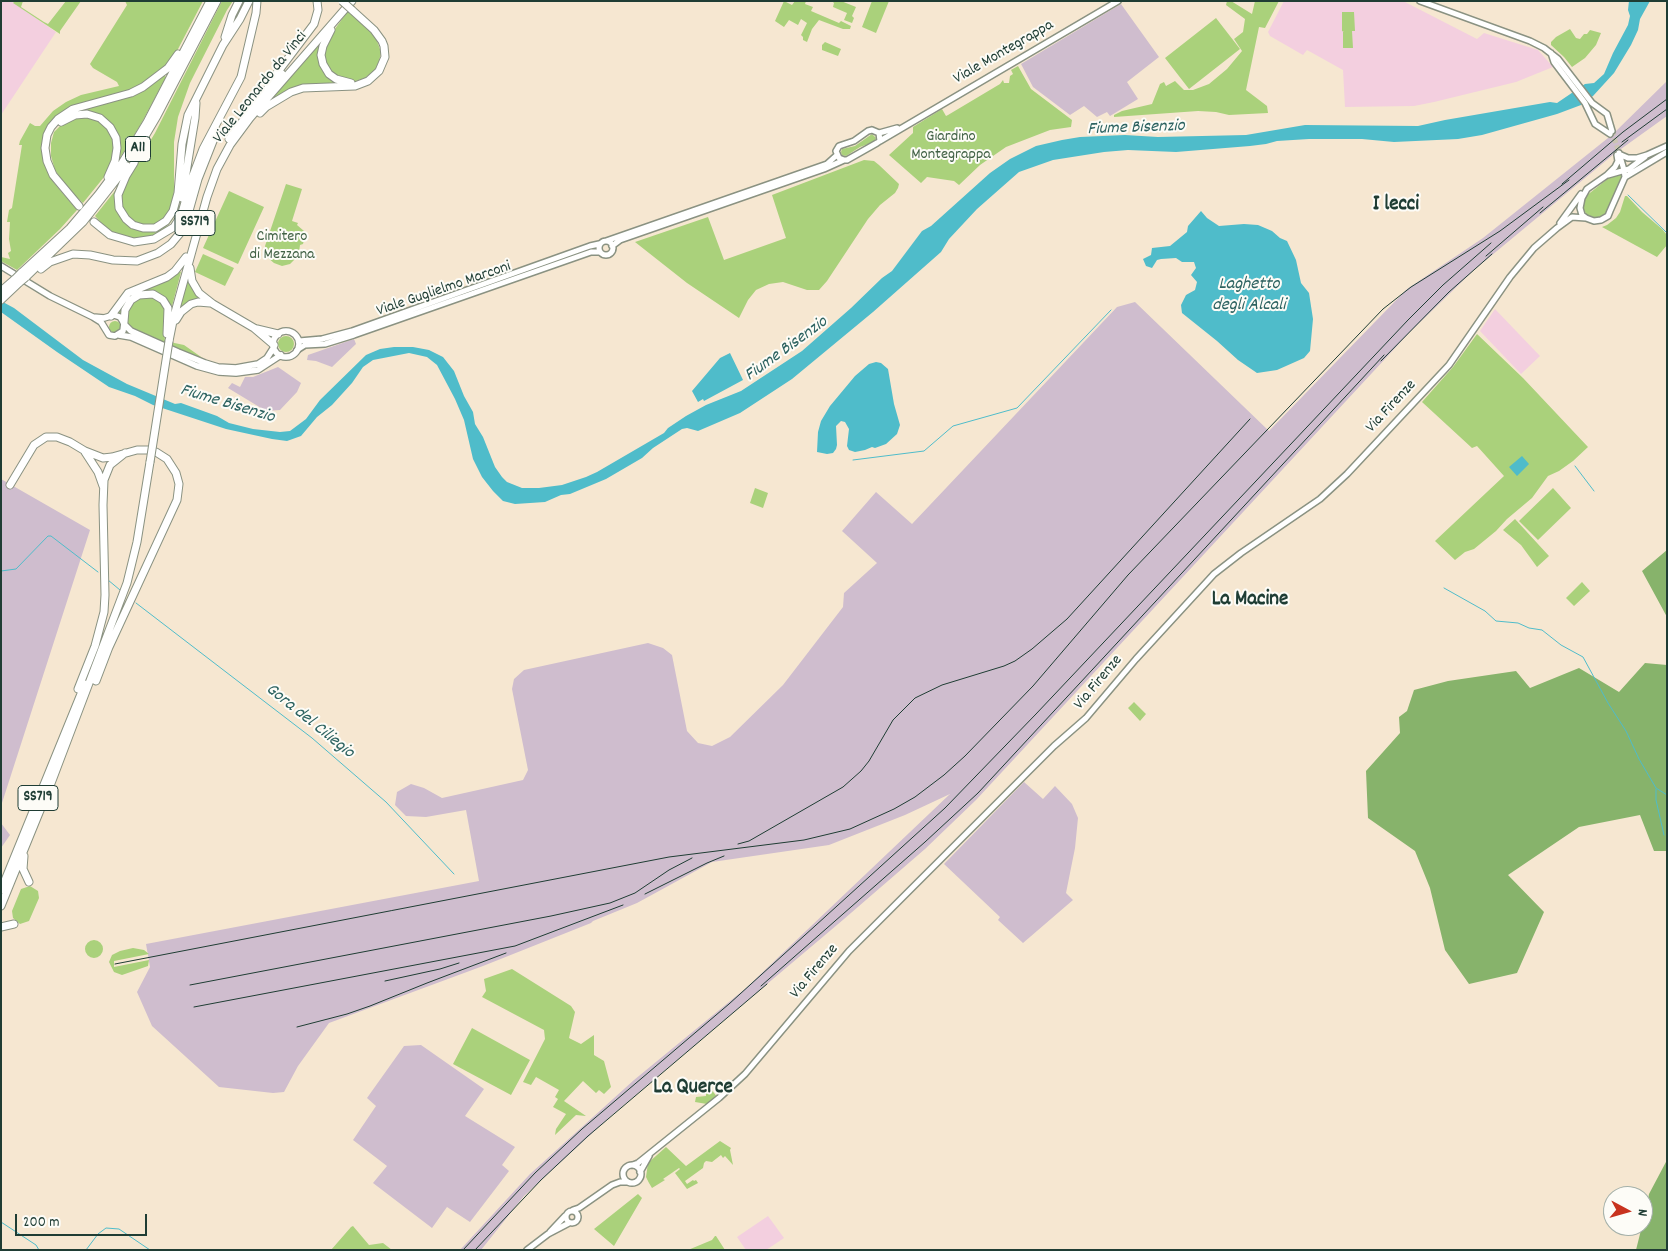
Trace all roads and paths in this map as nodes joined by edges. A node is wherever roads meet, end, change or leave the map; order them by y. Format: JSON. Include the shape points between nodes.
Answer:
{"nodes":[{"id":1,"x":210,"y":1,"type":"edge"},
{"id":2,"x":217,"y":1,"type":"edge"},
{"id":3,"x":239,"y":1,"type":"edge"},
{"id":4,"x":249,"y":1,"type":"edge"},
{"id":5,"x":257,"y":1,"type":"edge"},
{"id":6,"x":263,"y":1,"type":"edge"},
{"id":7,"x":317,"y":1,"type":"edge"},
{"id":8,"x":344,"y":1,"type":"edge"},
{"id":9,"x":352,"y":1,"type":"edge"},
{"id":10,"x":1118,"y":1,"type":"edge"},
{"id":11,"x":1420,"y":1,"type":"edge"},
{"id":12,"x":342,"y":12,"type":"junction"},
{"id":13,"x":256,"y":13,"type":"junction"},
{"id":14,"x":190,"y":40,"type":"junction"},
{"id":15,"x":223,"y":45,"type":"junction"},
{"id":16,"x":363,"y":83,"type":"junction"},
{"id":17,"x":266,"y":90,"type":"junction"},
{"id":18,"x":196,"y":97,"type":"junction"},
{"id":19,"x":1589,"y":104,"type":"junction"},
{"id":20,"x":226,"y":105,"type":"junction"},
{"id":21,"x":1598,"y":109,"type":"junction"},
{"id":22,"x":1592,"y":118,"type":"junction"},
{"id":23,"x":902,"y":126,"type":"junction"},
{"id":24,"x":879,"y":133,"type":"junction"},
{"id":25,"x":235,"y":138,"type":"junction"},
{"id":26,"x":880,"y":141,"type":"junction"},
{"id":27,"x":1667,"y":146,"type":"edge"},
{"id":28,"x":137,"y":152,"type":"junction"},
{"id":29,"x":1667,"y":152,"type":"edge"},
{"id":30,"x":1618,"y":154,"type":"junction"},
{"id":31,"x":838,"y":155,"type":"junction"},
{"id":32,"x":1647,"y":155,"type":"junction"},
{"id":33,"x":47,"y":156,"type":"junction"},
{"id":34,"x":844,"y":160,"type":"junction"},
{"id":35,"x":1624,"y":170,"type":"junction"},
{"id":36,"x":1607,"y":175,"type":"junction"},
{"id":37,"x":1625,"y":177,"type":"junction"},
{"id":38,"x":1587,"y":189,"type":"junction"},
{"id":39,"x":98,"y":195,"type":"junction"},
{"id":40,"x":79,"y":206,"type":"dead end"},
{"id":41,"x":1586,"y":218,"type":"junction"},
{"id":42,"x":94,"y":222,"type":"dead end"},
{"id":43,"x":1557,"y":228,"type":"junction"},
{"id":44,"x":198,"y":231,"type":"junction"},
{"id":45,"x":163,"y":235,"type":"junction"},
{"id":46,"x":606,"y":241,"type":"junction"},
{"id":47,"x":599,"y":244,"type":"junction"},
{"id":48,"x":612,"y":246,"type":"junction"},
{"id":49,"x":600,"y":252,"type":"junction"},
{"id":50,"x":186,"y":257,"type":"junction"},
{"id":51,"x":1,"y":266,"type":"edge"},
{"id":52,"x":22,"y":277,"type":"junction"},
{"id":53,"x":2,"y":296,"type":"edge"},
{"id":54,"x":213,"y":304,"type":"junction"},
{"id":55,"x":93,"y":317,"type":"junction"},
{"id":56,"x":109,"y":317,"type":"junction"},
{"id":57,"x":124,"y":323,"type":"junction"},
{"id":58,"x":104,"y":327,"type":"junction"},
{"id":59,"x":254,"y":328,"type":"junction"},
{"id":60,"x":278,"y":334,"type":"junction"},
{"id":61,"x":119,"y":335,"type":"junction"},
{"id":62,"x":298,"y":341,"type":"junction"},
{"id":63,"x":169,"y":342,"type":"junction"},
{"id":64,"x":274,"y":346,"type":"junction"},
{"id":65,"x":297,"y":350,"type":"junction"},
{"id":66,"x":281,"y":356,"type":"junction"},
{"id":67,"x":148,"y":450,"type":"dead end"},
{"id":68,"x":85,"y":451,"type":"junction"},
{"id":69,"x":156,"y":452,"type":"dead end"},
{"id":70,"x":126,"y":453,"type":"junction"},
{"id":71,"x":10,"y":485,"type":"dead end"},
{"id":72,"x":104,"y":487,"type":"junction"},
{"id":73,"x":79,"y":705,"type":"junction"},
{"id":74,"x":25,"y":847,"type":"junction"},
{"id":75,"x":10,"y":869,"type":"junction"},
{"id":76,"x":1,"y":880,"type":"edge"},
{"id":77,"x":29,"y":882,"type":"dead end"},
{"id":78,"x":1,"y":890,"type":"edge"},
{"id":79,"x":1,"y":906,"type":"edge"},
{"id":80,"x":14,"y":924,"type":"dead end"},
{"id":81,"x":1,"y":927,"type":"edge"},
{"id":82,"x":652,"y":1152,"type":"junction"},
{"id":83,"x":633,"y":1165,"type":"junction"},
{"id":84,"x":624,"y":1170,"type":"junction"},
{"id":85,"x":640,"y":1172,"type":"junction"},
{"id":86,"x":628,"y":1182,"type":"junction"},
{"id":87,"x":612,"y":1185,"type":"junction"},
{"id":88,"x":589,"y":1200,"type":"junction"},
{"id":89,"x":573,"y":1210,"type":"junction"},
{"id":90,"x":565,"y":1216,"type":"junction"},
{"id":91,"x":578,"y":1216,"type":"junction"},
{"id":92,"x":569,"y":1222,"type":"junction"},
{"id":93,"x":548,"y":1234,"type":"junction"},
{"id":94,"x":527,"y":1250,"type":"edge"}],
"edges":[{"from":1,"to":14,"type":"highway","number":"A11"},
{"from":2,"to":28,"type":"highway","number":"A11"},
{"from":3,"to":15,"type":"highway"},
{"from":4,"to":15,"type":"highway"},
{"from":5,"to":13,"type":"highway"},
{"from":6,"to":13,"type":"highway"},
{"from":7,"to":17,"type":"highway","via":[[314,24]]},
{"from":8,"to":16,"type":"highway","bridge":true,"via":[[379,36],[385,52],[378,71]]},
{"from":8,"to":17,"type":"highway","name":"Viale Leonardo da Vinci","number":"SS719"},
{"from":9,"to":12,"type":"highway","name":"Viale Leonardo da Vinci","number":"SS719"},
{"from":10,"to":23,"type":"main road","name":"Viale Montegrappa"},
{"from":11,"to":19,"type":"main road","via":[[1530,41],[1550,53],[1558,59]]},
{"from":12,"to":16,"type":"highway","via":[[324,42],[322,60],[336,79]]},
{"from":12,"to":25,"type":"highway","name":"Viale Leonardo da Vinci","number":"SS719"},
{"from":13,"to":20,"type":"highway","via":[[241,77]]},
{"from":14,"to":33,"type":"highway","via":[[168,68],[143,87],[73,109],[60,117],[47,135]]},
{"from":14,"to":39,"type":"highway","number":"A11","via":[[143,129]]},
{"from":15,"to":18,"type":"highway"},
{"from":16,"to":25,"type":"highway","via":[[291,92],[266,107]]},
{"from":17,"to":50,"type":"highway","name":"Viale Leonardo da Vinci","number":"SS719","via":[[226,142],[212,167]]},
{"from":18,"to":28,"type":"highway","via":[[188,115],[182,144],[174,210],[155,228],[134,225],[119,208],[118,195]]},
{"from":18,"to":45,"type":"highway","via":[[183,196],[178,214]]},
{"from":19,"to":21,"type":"main road"},
{"from":19,"to":22,"type":"main road"},
{"from":20,"to":45,"type":"highway","via":[[203,149],[181,216]]},
{"from":20,"to":52,"type":"highway","via":[[198,178],[187,218],[171,244],[137,261],[73,254]]},
{"from":21,"to":22,"type":"main road"},
{"from":21,"to":22,"type":"main road","via":[[1608,114],[1611,133],[1597,126]]},
{"from":23,"to":24,"type":"main road","name":"Viale Guglielmo Marconi"},
{"from":23,"to":26,"type":"main road","name":"Viale Guglielmo Marconi"},
{"from":24,"to":26,"type":"main road"},
{"from":24,"to":31,"type":"main road","name":"Viale Guglielmo Marconi","via":[[868,131],[854,142],[842,144],[837,148]]},
{"from":25,"to":44,"type":"highway","name":"Viale Leonardo da Vinci","number":"SS719","via":[[217,168]]},
{"from":26,"to":34,"type":"main road","name":"Viale Guglielmo Marconi"},
{"from":27,"to":32,"type":"main road"},
{"from":28,"to":52,"type":"highway","number":"A11","via":[[66,240]]},
{"from":29,"to":37,"type":"main road"},
{"from":30,"to":32,"type":"main road","via":[[1628,158]]},
{"from":30,"to":35,"type":"main road"},
{"from":30,"to":36,"type":"main road","via":[[1617,164]]},
{"from":31,"to":34,"type":"main road"},
{"from":31,"to":46,"type":"main road","name":"Viale Guglielmo Marconi","via":[[826,164]]},
{"from":32,"to":35,"type":"main road"},
{"from":33,"to":39,"type":"highway","via":[[52,132],[66,118],[87,114],[106,122],[113,129],[117,153]]},
{"from":33,"to":40,"type":"highway","via":[[53,175]]},
{"from":34,"to":48,"type":"main road","name":"Viale Guglielmo Marconi","via":[[620,240]]},
{"from":35,"to":36,"type":"main road"},
{"from":35,"to":37,"type":"main road"},
{"from":36,"to":38,"type":"main road"},
{"from":37,"to":41,"type":"main road","via":[[1608,216],[1598,221]]},
{"from":38,"to":41,"type":"main road","via":[[1580,204]]},
{"from":38,"to":43,"type":"main road"},
{"from":39,"to":52,"type":"highway","number":"A11"},
{"from":41,"to":43,"type":"main road","via":[[1572,217]]},
{"from":42,"to":45,"type":"highway","via":[[110,235],[127,241],[145,242]]},
{"from":43,"to":82,"type":"main road","name":"Via Firenze","via":[[1522,263],[1449,364],[1347,474],[1320,499],[1214,574],[1086,718],[849,951],[745,1074]]},
{"from":44,"to":54,"type":"highway","via":[[191,278],[197,291]]},
{"from":44,"to":63,"type":"highway","name":"Viale Leonardo da Vinci","number":"SS719"},
{"from":46,"to":47,"type":"main road","name":"Viale Guglielmo Marconi"},
{"from":46,"to":48,"type":"main road"},
{"from":47,"to":49,"type":"main road"},
{"from":47,"to":62,"type":"main road","name":"Viale Guglielmo Marconi","via":[[352,331]]},
{"from":48,"to":49,"type":"main road","name":"Viale Guglielmo Marconi","via":[[613,250],[608,255]]},
{"from":49,"to":65,"type":"main road","name":"Viale Guglielmo Marconi","via":[[583,254],[354,335]]},
{"from":50,"to":56,"type":"highway","via":[[167,277],[128,293]]},
{"from":50,"to":63,"type":"highway","name":"Viale Leonardo da Vinci","number":"SS719","via":[[171,316]]},
{"from":51,"to":55,"type":"main road"},
{"from":52,"to":53,"type":"highway","number":"A11"},
{"from":54,"to":59,"type":"highway"},
{"from":54,"to":63,"type":"highway","via":[[198,302],[182,310]]},
{"from":55,"to":56,"type":"main road"},
{"from":55,"to":58,"type":"main road"},
{"from":56,"to":57,"type":"main road","via":[[117,316]]},
{"from":56,"to":58,"type":"main road"},
{"from":57,"to":61,"type":"main road"},
{"from":57,"to":63,"type":"highway","via":[[125,310],[131,300],[142,294],[154,294],[168,308]]},
{"from":57,"to":64,"type":"main road","via":[[131,331],[205,364],[218,366],[258,364],[267,358]]},
{"from":58,"to":61,"type":"main road","via":[[109,335]]},
{"from":59,"to":60,"type":"highway"},
{"from":59,"to":64,"type":"highway"},
{"from":60,"to":62,"type":"main road","via":[[291,332]]},
{"from":60,"to":64,"type":"main road"},
{"from":61,"to":66,"type":"main road","via":[[135,338],[197,366],[225,372],[258,370]]},
{"from":62,"to":65,"type":"main road"},
{"from":63,"to":73,"type":"highway","number":"SS719","bridge":true,"via":[[133,560]]},
{"from":64,"to":66,"type":"main road"},
{"from":65,"to":66,"type":"main road","via":[[291,356]]},
{"from":67,"to":70,"type":"highway"},
{"from":68,"to":70,"type":"highway","via":[[102,458]]},
{"from":68,"to":71,"type":"highway","via":[[70,442],[46,437],[34,445]]},
{"from":68,"to":72,"type":"highway"},
{"from":69,"to":73,"type":"highway","via":[[167,459],[176,473],[179,484],[177,500],[91,693]]},
{"from":70,"to":72,"type":"highway","via":[[110,465]]},
{"from":72,"to":73,"type":"highway","via":[[104,612],[77,692]]},
{"from":73,"to":74,"type":"highway","number":"SS719"},
{"from":73,"to":75,"type":"highway","number":"SS719"},
{"from":74,"to":77,"type":"highway","via":[[23,869]]},
{"from":74,"to":79,"type":"highway","number":"SS719"},
{"from":75,"to":76,"type":"highway"},
{"from":75,"to":78,"type":"highway","number":"SS719"},
{"from":80,"to":81,"type":"highway"},
{"from":82,"to":83,"type":"main road","name":"Via Firenze"},
{"from":82,"to":85,"type":"main road","name":"Via Firenze"},
{"from":83,"to":84,"type":"main road","name":"Via Firenze"},
{"from":83,"to":85,"type":"main road"},
{"from":84,"to":86,"type":"main road","via":[[624,1178]]},
{"from":84,"to":87,"type":"main road","name":"Via Firenze"},
{"from":85,"to":86,"type":"main road","name":"Via Firenze","via":[[637,1181]]},
{"from":86,"to":87,"type":"main road","name":"Via Firenze"},
{"from":87,"to":88,"type":"main road","name":"Via Firenze"},
{"from":88,"to":89,"type":"main road","name":"Via Firenze"},
{"from":88,"to":91,"type":"main road","name":"Via Firenze"},
{"from":89,"to":90,"type":"main road","name":"Via Firenze"},
{"from":89,"to":91,"type":"main road"},
{"from":90,"to":92,"type":"main road"},
{"from":90,"to":93,"type":"main road","name":"Via Firenze"},
{"from":91,"to":92,"type":"main road","name":"Via Firenze","via":[[575,1222]]},
{"from":92,"to":93,"type":"main road","name":"Via Firenze"},
{"from":93,"to":94,"type":"main road","name":"Via Firenze"}]}
